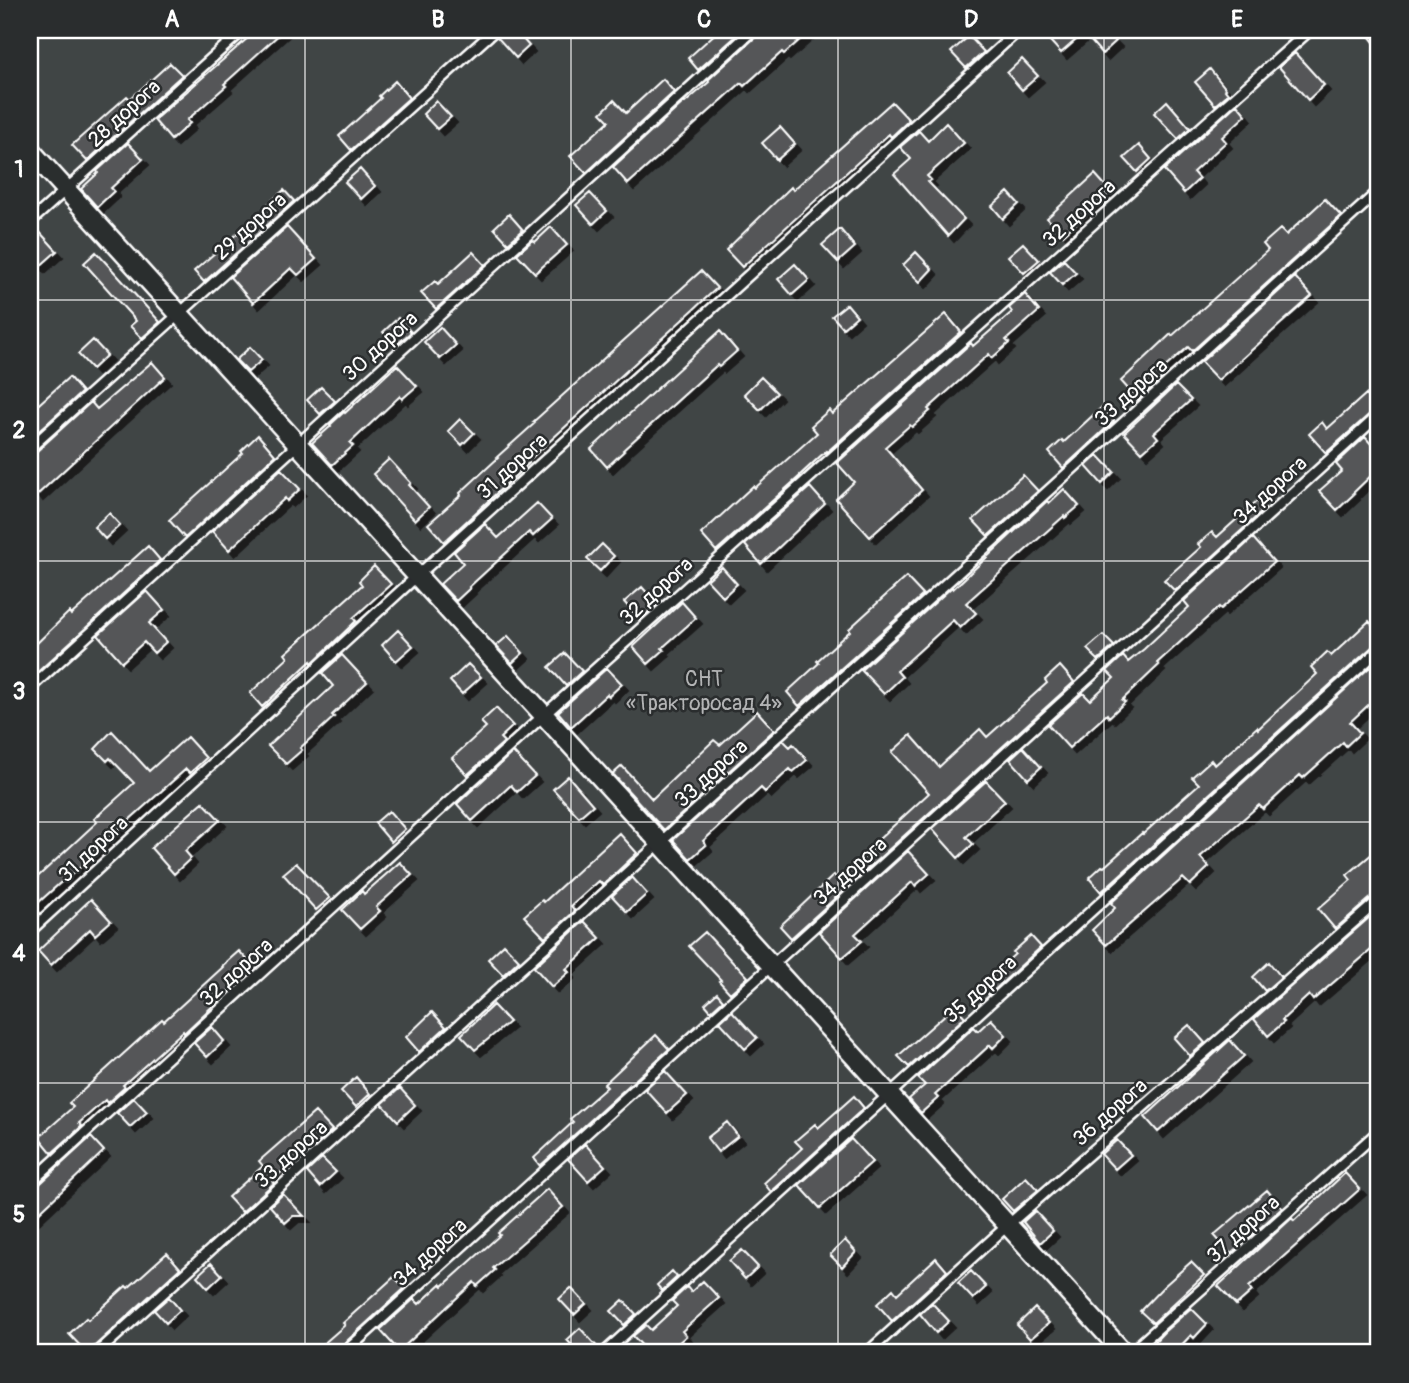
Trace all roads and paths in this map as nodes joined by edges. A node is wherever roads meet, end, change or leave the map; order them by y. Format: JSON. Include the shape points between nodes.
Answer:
{"nodes":[{"id":1,"x":243,"y":30,"type":"edge"},
{"id":2,"x":495,"y":30,"type":"edge"},
{"id":3,"x":753,"y":30,"type":"edge"},
{"id":4,"x":1019,"y":30,"type":"edge"},
{"id":5,"x":1310,"y":30,"type":"edge"},
{"id":6,"x":1372,"y":30,"type":"edge"},
{"id":7,"x":1379,"y":39,"type":"edge"},
{"id":8,"x":30,"y":150,"type":"edge"},
{"id":9,"x":66,"y":190,"type":"junction"},
{"id":10,"x":1379,"y":191,"type":"edge"},
{"id":11,"x":30,"y":222,"type":"edge"},
{"id":12,"x":178,"y":314,"type":"junction"},
{"id":13,"x":1379,"y":415,"type":"edge"},
{"id":14,"x":297,"y":444,"type":"junction"},
{"id":15,"x":30,"y":448,"type":"edge"},
{"id":16,"x":416,"y":576,"type":"junction"},
{"id":17,"x":1379,"y":650,"type":"edge"},
{"id":18,"x":30,"y":688,"type":"edge"},
{"id":19,"x":544,"y":715,"type":"junction"},
{"id":20,"x":660,"y":843,"type":"junction"},
{"id":21,"x":1379,"y":900,"type":"edge"},
{"id":22,"x":30,"y":931,"type":"edge"},
{"id":23,"x":771,"y":965,"type":"junction"},
{"id":24,"x":889,"y":1095,"type":"junction"},
{"id":25,"x":1379,"y":1131,"type":"edge"},
{"id":26,"x":30,"y":1183,"type":"edge"},
{"id":27,"x":1008,"y":1225,"type":"junction"},
{"id":28,"x":97,"y":1353,"type":"edge"},
{"id":29,"x":344,"y":1353,"type":"edge"},
{"id":30,"x":604,"y":1353,"type":"edge"},
{"id":31,"x":867,"y":1353,"type":"edge"},
{"id":32,"x":1124,"y":1353,"type":"edge"},
{"id":33,"x":1130,"y":1353,"type":"edge"}],
"edges":[{"from":1,"to":9,"type":"lane","name":"28 дорога"},
{"from":2,"to":12,"type":"lane","name":"29 дорога"},
{"from":3,"to":14,"type":"lane","name":"30 дорога"},
{"from":4,"to":16,"type":"lane","name":"31 дорога"},
{"from":5,"to":19,"type":"lane","name":"32 дорога"},
{"from":6,"to":7,"type":"lane"},
{"from":8,"to":9,"type":"street"},
{"from":9,"to":11,"type":"lane","name":"28 дорога"},
{"from":9,"to":12,"type":"street"},
{"from":10,"to":20,"type":"lane","name":"33 дорога"},
{"from":12,"to":14,"type":"street"},
{"from":12,"to":15,"type":"lane","name":"29 дорога"},
{"from":13,"to":23,"type":"lane","name":"34 дорога"},
{"from":14,"to":16,"type":"street"},
{"from":14,"to":18,"type":"lane","name":"30 дорога"},
{"from":16,"to":19,"type":"street"},
{"from":16,"to":22,"type":"lane","name":"31 дорога"},
{"from":17,"to":24,"type":"lane","name":"35 дорога"},
{"from":19,"to":20,"type":"street"},
{"from":19,"to":26,"type":"lane","name":"32 дорога"},
{"from":20,"to":23,"type":"street"},
{"from":20,"to":28,"type":"lane","name":"33 дорога"},
{"from":21,"to":27,"type":"lane","name":"36 дорога"},
{"from":23,"to":24,"type":"street"},
{"from":23,"to":29,"type":"lane","name":"34 дорога"},
{"from":24,"to":27,"type":"street"},
{"from":24,"to":30,"type":"lane","name":"35 дорога"},
{"from":25,"to":33,"type":"lane","name":"37 дорога"},
{"from":27,"to":31,"type":"lane","name":"36 дорога"},
{"from":27,"to":32,"type":"street"}]}
